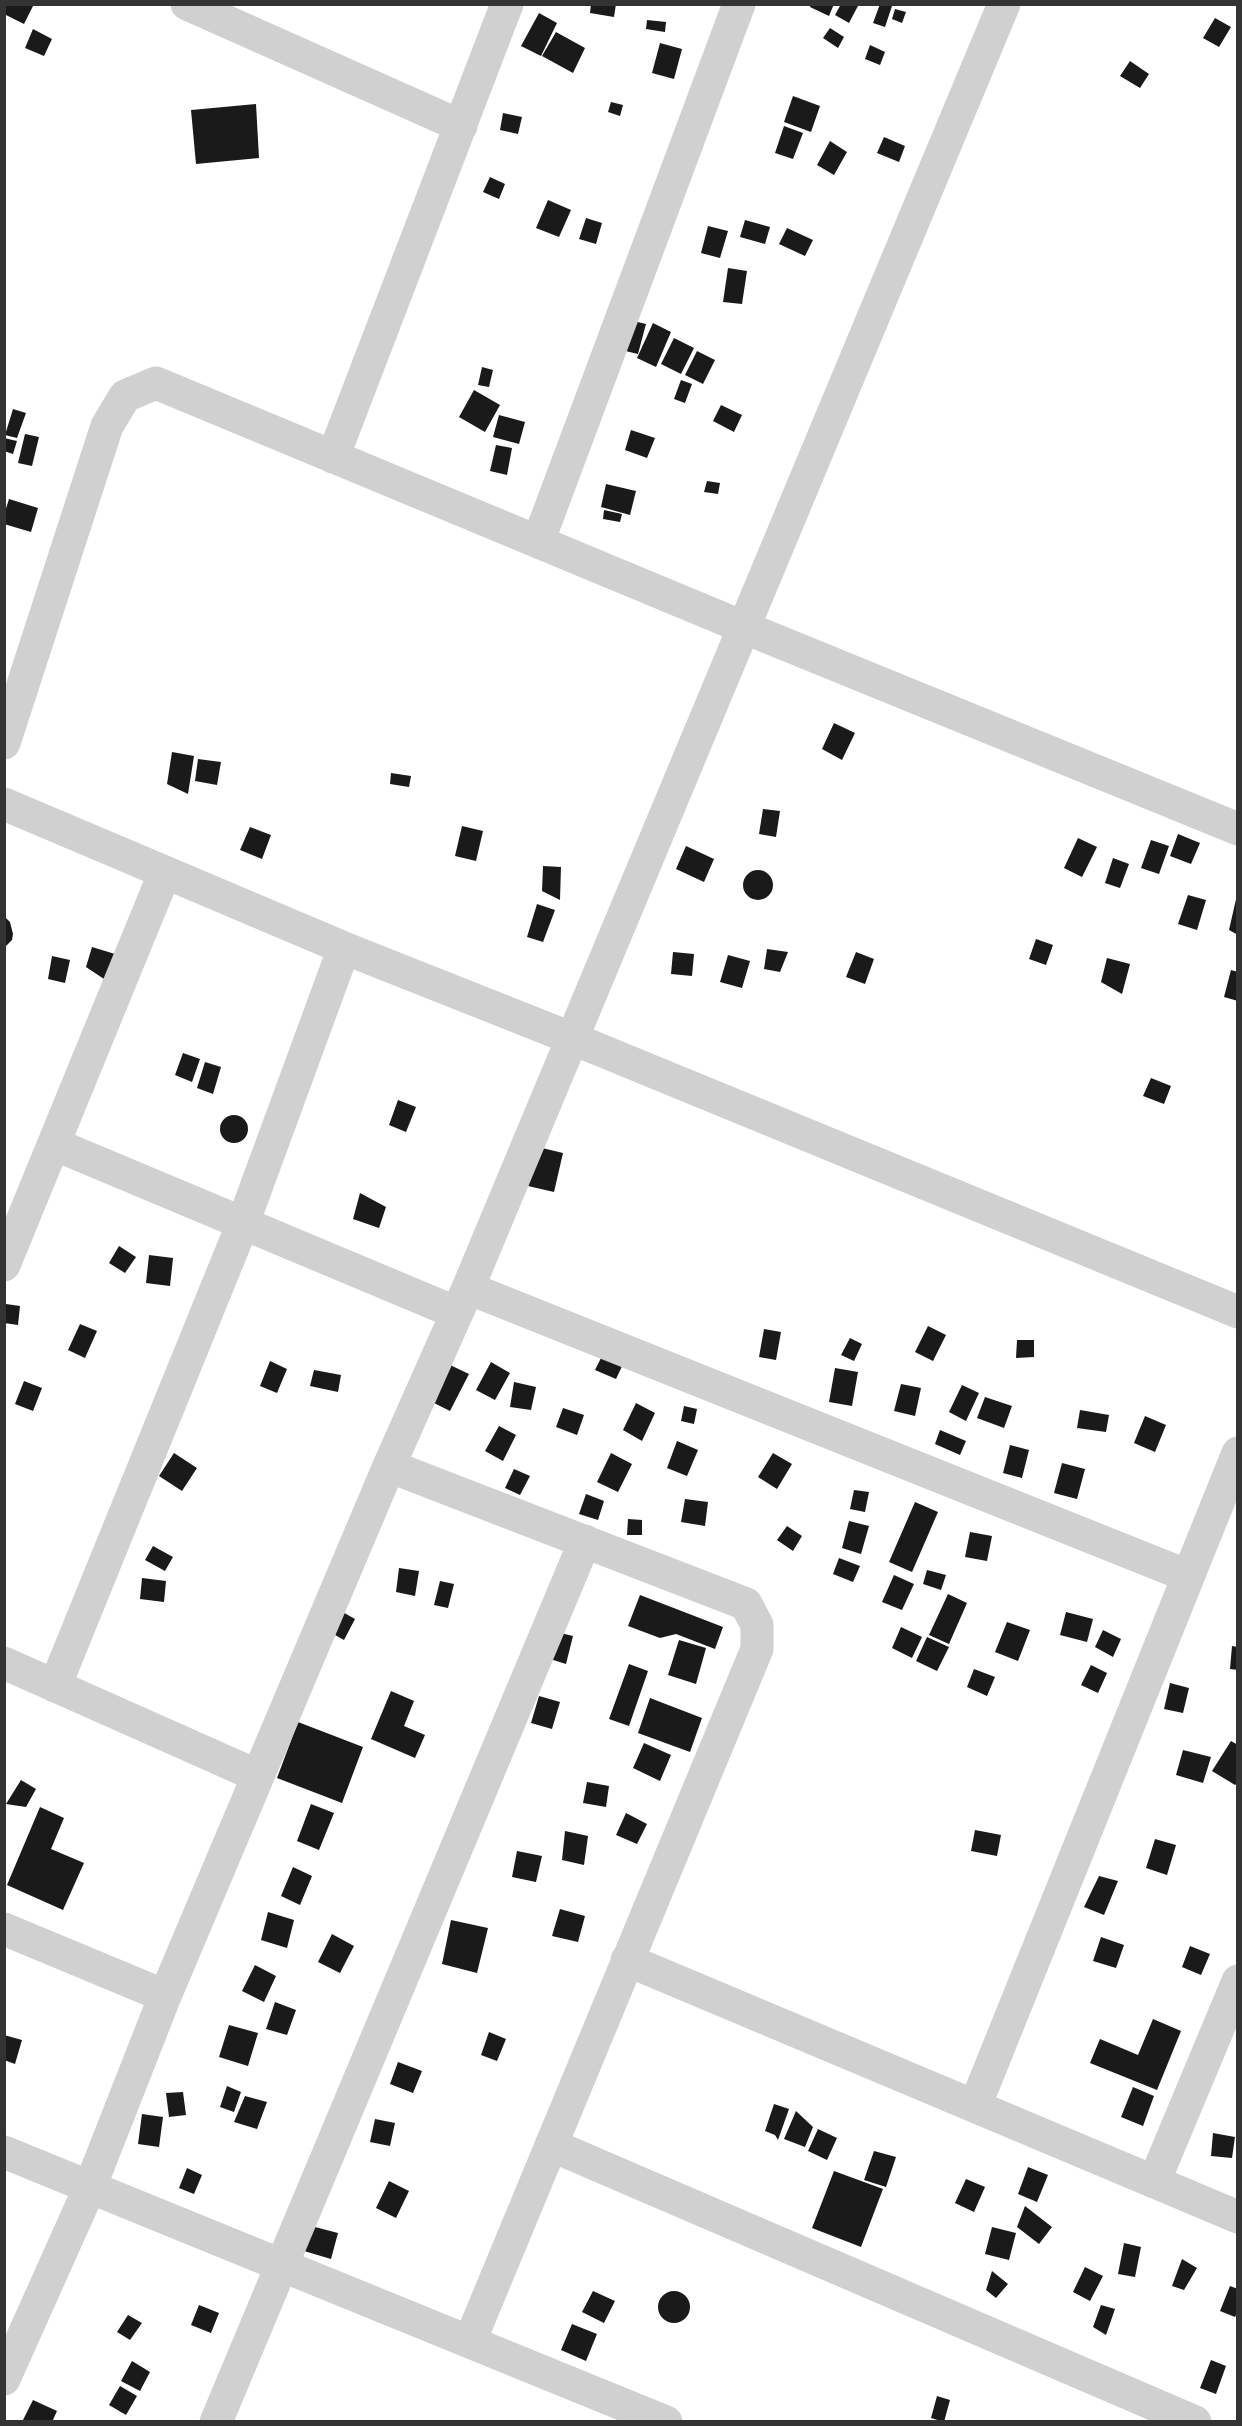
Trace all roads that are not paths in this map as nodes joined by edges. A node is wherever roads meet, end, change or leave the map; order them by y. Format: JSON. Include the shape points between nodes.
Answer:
{"nodes":[{"id":1,"x":188,"y":4,"type":"edge"},
{"id":2,"x":507,"y":4,"type":"edge"},
{"id":3,"x":739,"y":4,"type":"edge"},
{"id":4,"x":1004,"y":4,"type":"edge"},
{"id":5,"x":461,"y":126,"type":"junction"},
{"id":6,"x":333,"y":457,"type":"junction"},
{"id":7,"x":538,"y":542,"type":"junction"},
{"id":8,"x":743,"y":627,"type":"junction"},
{"id":9,"x":4,"y":743,"type":"edge"},
{"id":10,"x":4,"y":804,"type":"edge"},
{"id":11,"x":1238,"y":829,"type":"edge"},
{"id":12,"x":165,"y":872,"type":"junction"},
{"id":13,"x":344,"y":948,"type":"junction"},
{"id":14,"x":571,"y":1038,"type":"junction"},
{"id":15,"x":54,"y":1144,"type":"junction"},
{"id":16,"x":243,"y":1223,"type":"junction"},
{"id":17,"x":4,"y":1265,"type":"edge"},
{"id":18,"x":463,"y":1301,"type":"junction"},
{"id":19,"x":1238,"y":1312,"type":"edge"},
{"id":20,"x":1238,"y":1453,"type":"edge"},
{"id":21,"x":389,"y":1466,"type":"junction"},
{"id":22,"x":585,"y":1541,"type":"junction"},
{"id":23,"x":1188,"y":1576,"type":"junction"},
{"id":24,"x":4,"y":1663,"type":"edge"},
{"id":25,"x":55,"y":1686,"type":"junction"},
{"id":26,"x":258,"y":1776,"type":"junction"},
{"id":27,"x":4,"y":1929,"type":"edge"},
{"id":28,"x":627,"y":1960,"type":"junction"},
{"id":29,"x":1238,"y":1981,"type":"edge"},
{"id":30,"x":165,"y":1996,"type":"junction"},
{"id":31,"x":975,"y":2106,"type":"junction"},
{"id":32,"x":551,"y":2145,"type":"junction"},
{"id":33,"x":4,"y":2152,"type":"edge"},
{"id":34,"x":1154,"y":2182,"type":"junction"},
{"id":35,"x":90,"y":2187,"type":"junction"},
{"id":36,"x":1238,"y":2217,"type":"edge"},
{"id":37,"x":282,"y":2265,"type":"junction"},
{"id":38,"x":470,"y":2341,"type":"junction"},
{"id":39,"x":4,"y":2379,"type":"edge"},
{"id":40,"x":216,"y":2421,"type":"edge"},
{"id":41,"x":666,"y":2421,"type":"edge"},
{"id":42,"x":1195,"y":2421,"type":"edge"}],
"edges":[{"from":1,"to":5,"type":"street"},
{"from":2,"to":5,"type":"street"},
{"from":3,"to":7,"type":"street"},
{"from":4,"to":8,"type":"street"},
{"from":5,"to":6,"type":"street"},
{"from":6,"to":7,"type":"street"},
{"from":6,"to":9,"type":"street","via":[[156,383],[125,396],[107,426]]},
{"from":7,"to":8,"type":"street"},
{"from":8,"to":11,"type":"street"},
{"from":8,"to":14,"type":"street"},
{"from":10,"to":12,"type":"street"},
{"from":12,"to":13,"type":"street"},
{"from":12,"to":15,"type":"street"},
{"from":13,"to":14,"type":"street"},
{"from":13,"to":16,"type":"street"},
{"from":14,"to":18,"type":"street"},
{"from":14,"to":19,"type":"street"},
{"from":15,"to":16,"type":"street"},
{"from":15,"to":17,"type":"street"},
{"from":16,"to":18,"type":"street"},
{"from":16,"to":25,"type":"street"},
{"from":18,"to":21,"type":"street"},
{"from":18,"to":23,"type":"street"},
{"from":20,"to":23,"type":"street"},
{"from":21,"to":22,"type":"street"},
{"from":21,"to":26,"type":"street"},
{"from":22,"to":28,"type":"street","via":[[746,1604],[757,1625],[756,1649]]},
{"from":22,"to":37,"type":"street"},
{"from":23,"to":31,"type":"street"},
{"from":24,"to":25,"type":"street"},
{"from":25,"to":26,"type":"street"},
{"from":26,"to":30,"type":"street"},
{"from":27,"to":30,"type":"street"},
{"from":28,"to":31,"type":"street"},
{"from":28,"to":32,"type":"street"},
{"from":29,"to":34,"type":"street"},
{"from":30,"to":35,"type":"street"},
{"from":31,"to":34,"type":"street"},
{"from":32,"to":38,"type":"street"},
{"from":32,"to":42,"type":"street"},
{"from":33,"to":35,"type":"street"},
{"from":34,"to":36,"type":"street"},
{"from":35,"to":37,"type":"street"},
{"from":35,"to":39,"type":"street"},
{"from":37,"to":38,"type":"street"},
{"from":37,"to":40,"type":"street"},
{"from":38,"to":41,"type":"street"}]}
